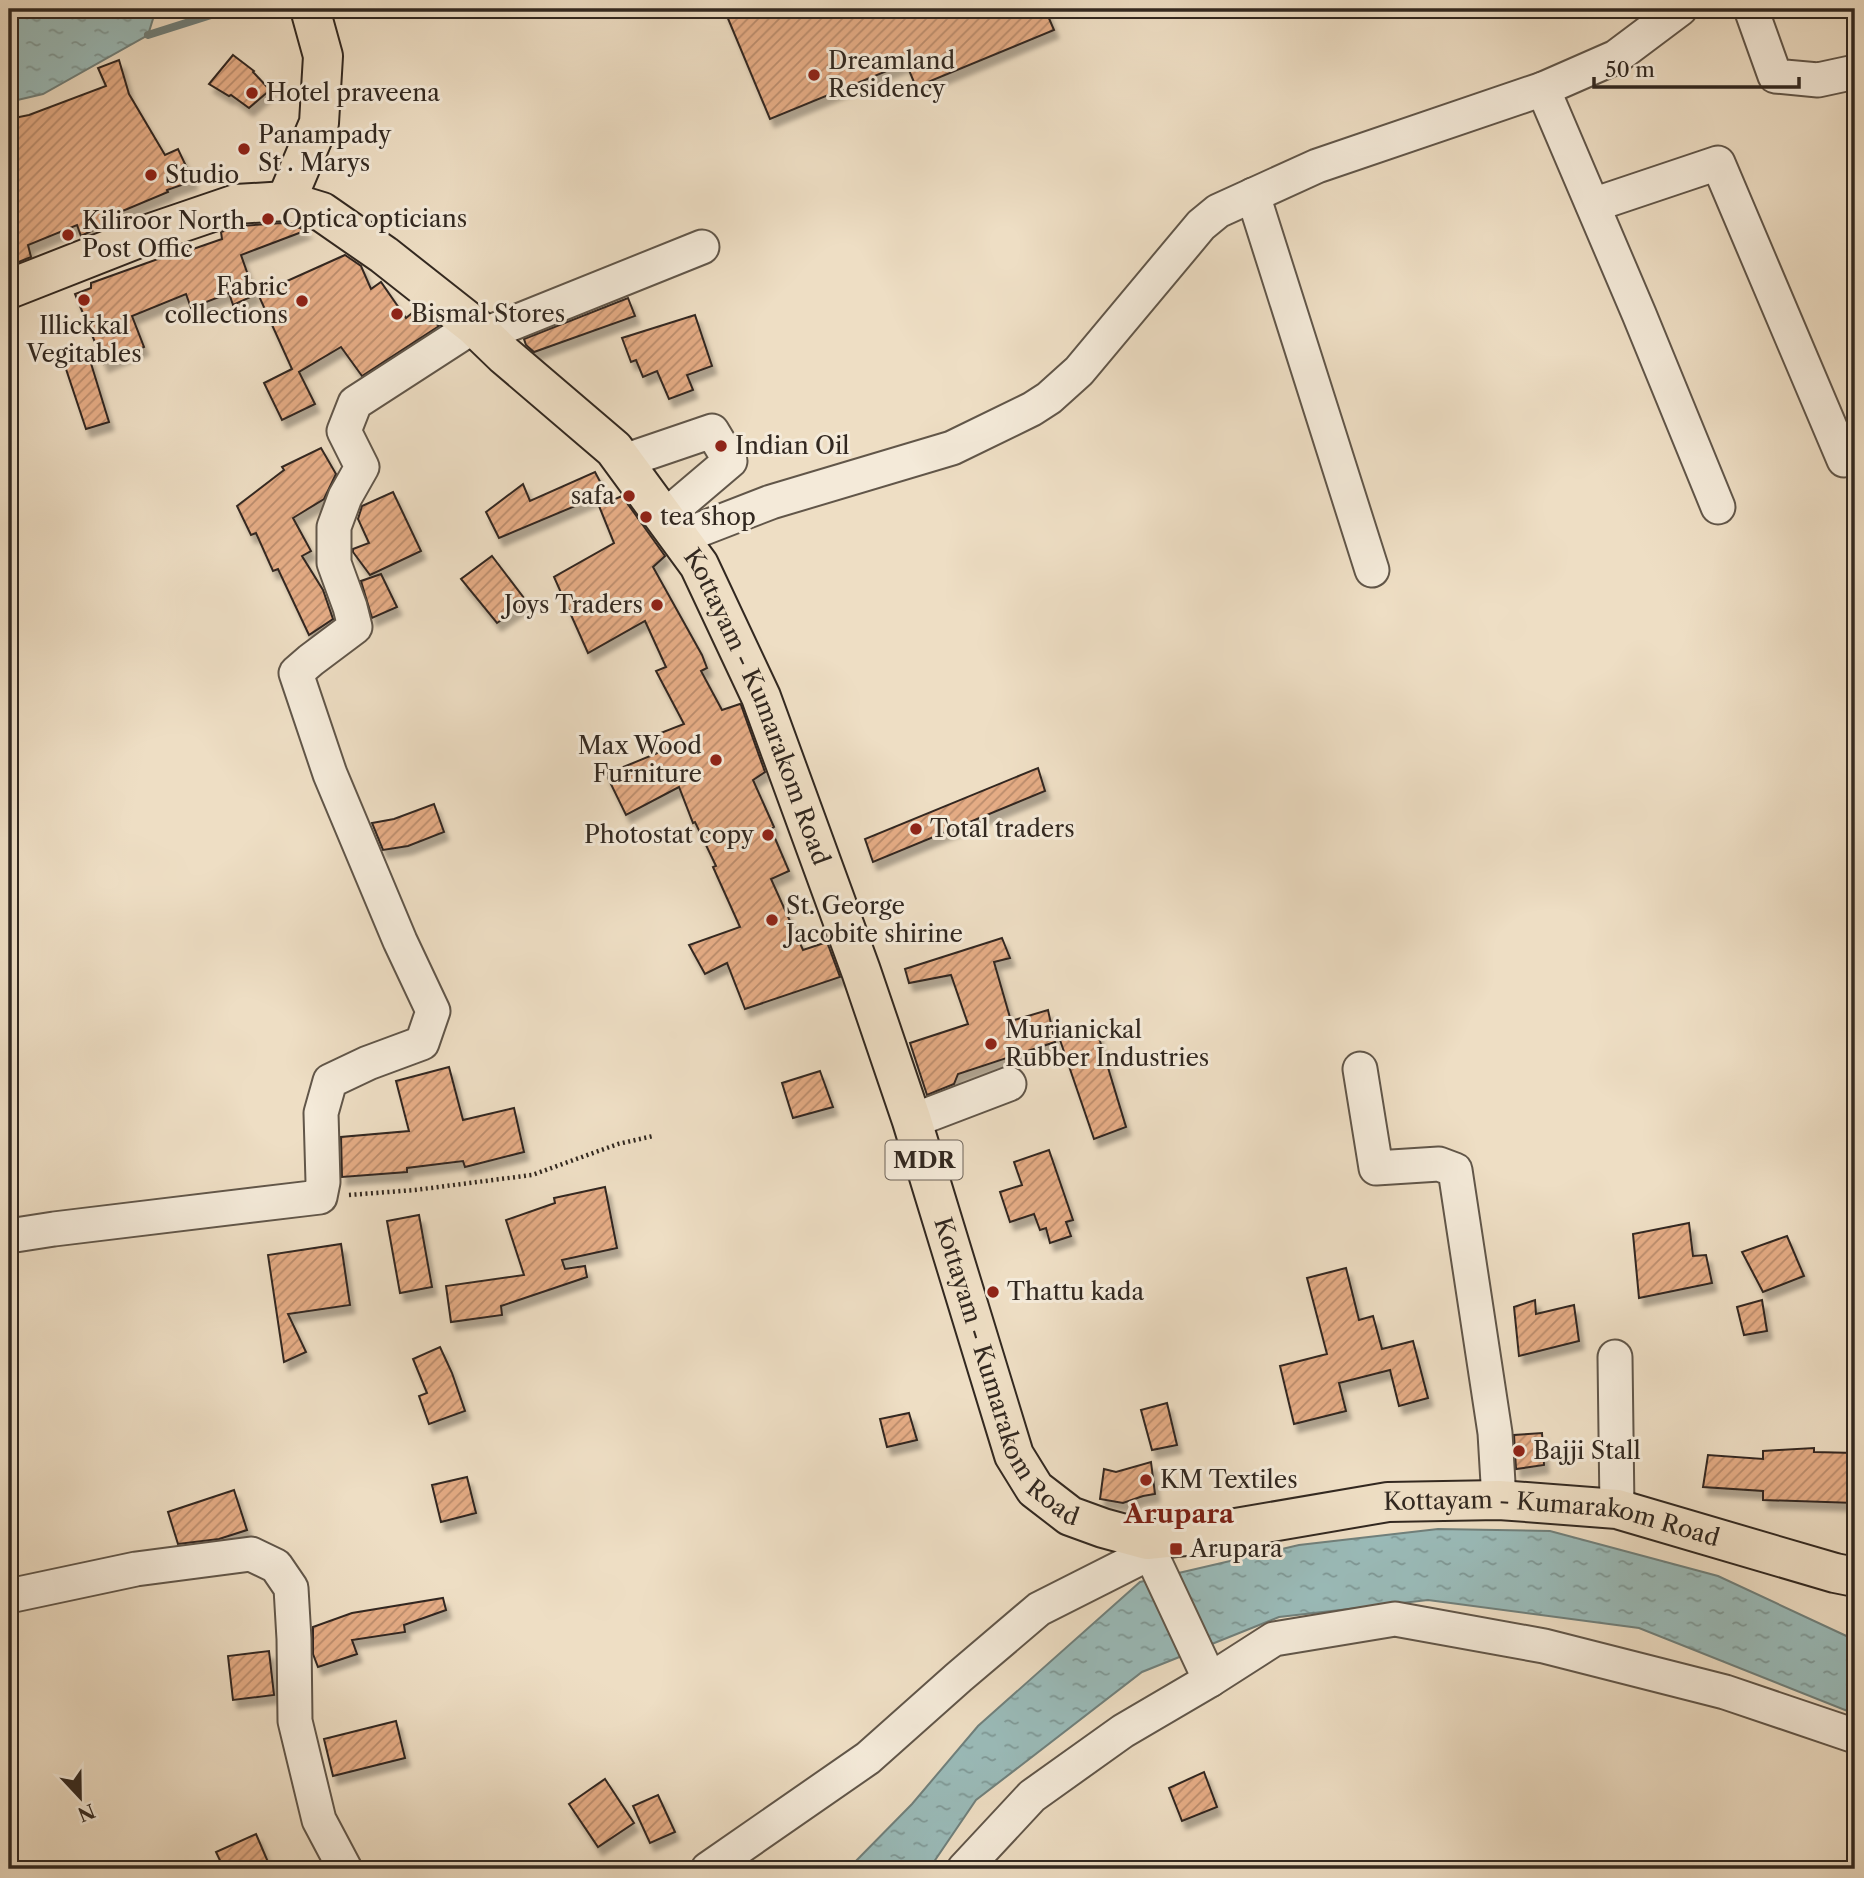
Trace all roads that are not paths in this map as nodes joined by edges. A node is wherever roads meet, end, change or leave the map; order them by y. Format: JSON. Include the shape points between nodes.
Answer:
{"nodes":[{"id":1,"x":310,"y":9,"type":"edge"},
{"id":2,"x":1680,"y":9,"type":"edge"},
{"id":3,"x":1751,"y":9,"type":"edge"},
{"id":4,"x":1855,"y":72,"type":"edge"},
{"id":5,"x":1543,"y":89,"type":"junction"},
{"id":6,"x":1253,"y":195,"type":"junction"},
{"id":7,"x":286,"y":201,"type":"junction"},
{"id":8,"x":1593,"y":205,"type":"junction"},
{"id":9,"x":702,"y":247,"type":"dead end"},
{"id":10,"x":9,"y":289,"type":"edge"},
{"id":11,"x":479,"y":330,"type":"junction"},
{"id":12,"x":1844,"y":460,"type":"dead end"},
{"id":13,"x":624,"y":461,"type":"junction"},
{"id":14,"x":1718,"y":507,"type":"dead end"},
{"id":15,"x":671,"y":527,"type":"junction"},
{"id":16,"x":1372,"y":569,"type":"dead end"},
{"id":17,"x":1360,"y":1069,"type":"dead end"},
{"id":18,"x":1009,"y":1084,"type":"dead end"},
{"id":19,"x":912,"y":1121,"type":"junction"},
{"id":20,"x":9,"y":1236,"type":"edge"},
{"id":21,"x":1615,"y":1357,"type":"dead end"},
{"id":22,"x":1499,"y":1500,"type":"junction"},
{"id":23,"x":1617,"y":1509,"type":"junction"},
{"id":24,"x":1149,"y":1547,"type":"junction"},
{"id":25,"x":1855,"y":1577,"type":"edge"},
{"id":26,"x":9,"y":1596,"type":"edge"},
{"id":27,"x":1210,"y":1680,"type":"junction"},
{"id":28,"x":1855,"y":1736,"type":"edge"},
{"id":29,"x":345,"y":1869,"type":"edge"},
{"id":30,"x":708,"y":1869,"type":"edge"},
{"id":31,"x":964,"y":1869,"type":"edge"}],
"edges":[{"from":1,"to":7,"type":"main road","via":[[323,56],[319,123]]},
{"from":2,"to":5,"type":"street","via":[[1616,57]]},
{"from":3,"to":4,"type":"street","via":[[1775,76],[1818,80]]},
{"from":5,"to":6,"type":"street","via":[[1317,166]]},
{"from":5,"to":8,"type":"street"},
{"from":6,"to":15,"type":"street","via":[[1218,211],[1201,225],[1079,371],[1032,409],[952,448]]},
{"from":6,"to":16,"type":"street"},
{"from":7,"to":10,"type":"main road","name":"Kottayam - Kumarakom Road","number":"MDR","via":[[236,204]]},
{"from":7,"to":11,"type":"main road","name":"Kottayam - Kumarakom Road","number":"MDR","via":[[322,212]]},
{"from":8,"to":12,"type":"street","via":[[1718,163]]},
{"from":8,"to":14,"type":"street"},
{"from":9,"to":11,"type":"street"},
{"from":11,"to":13,"type":"main road","name":"Kottayam - Kumarakom Road","number":"MDR"},
{"from":11,"to":20,"type":"street","via":[[355,403],[344,431],[362,467],[334,527],[334,564],[355,627],[296,673],[330,774],[433,1011],[422,1042],[330,1081],[321,1113],[320,1197]]},
{"from":13,"to":15,"type":"main road","name":"Kottayam - Kumarakom Road","number":"MDR"},
{"from":13,"to":15,"type":"street","via":[[712,431],[730,461]]},
{"from":15,"to":19,"type":"main road","name":"Kottayam - Kumarakom Road","number":"MDR","via":[[699,565],[761,697]]},
{"from":17,"to":22,"type":"street","via":[[1376,1168],[1439,1164],[1455,1170],[1495,1433]]},
{"from":18,"to":19,"type":"street"},
{"from":19,"to":24,"type":"main road","name":"Kottayam - Kumarakom Road","number":"MDR","via":[[1014,1455],[1035,1489],[1070,1516]]},
{"from":21,"to":23,"type":"street"},
{"from":22,"to":23,"type":"main road","name":"Kottayam - Kumarakom Road","number":"MDR"},
{"from":22,"to":24,"type":"main road","name":"Kottayam - Kumarakom Road","number":"MDR","via":[[1388,1502]]},
{"from":23,"to":25,"type":"main road","name":"Kottayam - Kumarakom Road","number":"MDR"},
{"from":24,"to":27,"type":"street"},
{"from":24,"to":30,"type":"street","via":[[1138,1559],[1039,1609],[868,1758]]},
{"from":26,"to":29,"type":"street","via":[[136,1570],[251,1554],[276,1566],[291,1588],[295,1721],[319,1819]]},
{"from":27,"to":28,"type":"street","via":[[1274,1639],[1395,1619],[1544,1646],[1648,1672],[1725,1692]]},
{"from":27,"to":31,"type":"street","via":[[1123,1731],[1032,1796]]}]}
